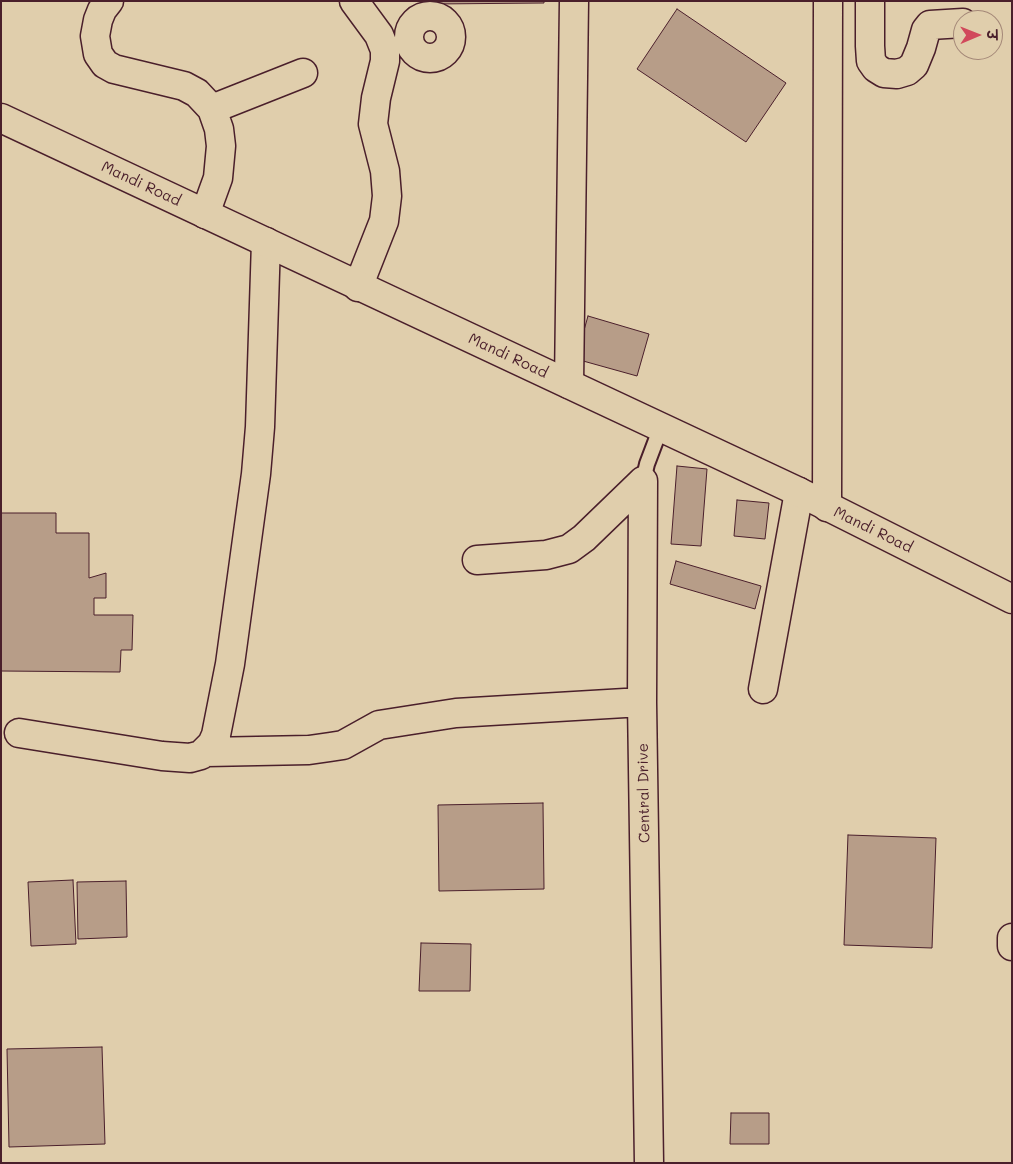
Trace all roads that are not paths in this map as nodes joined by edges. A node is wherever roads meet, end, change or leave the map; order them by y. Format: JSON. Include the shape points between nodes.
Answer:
{"nodes":[{"id":1,"x":109,"y":1,"type":"edge"},
{"id":2,"x":354,"y":1,"type":"edge"},
{"id":3,"x":574,"y":1,"type":"edge"},
{"id":4,"x":828,"y":1,"type":"edge"},
{"id":5,"x":870,"y":1,"type":"edge"},
{"id":6,"x":953,"y":24,"type":"edge"},
{"id":7,"x":411,"y":45,"type":"dead end"},
{"id":8,"x":384,"y":50,"type":"junction"},
{"id":9,"x":303,"y":73,"type":"dead end"},
{"id":10,"x":212,"y":109,"type":"junction"},
{"id":11,"x":1,"y":118,"type":"edge"},
{"id":12,"x":205,"y":214,"type":"junction"},
{"id":13,"x":266,"y":242,"type":"junction"},
{"id":14,"x":358,"y":287,"type":"junction"},
{"id":15,"x":569,"y":384,"type":"junction"},
{"id":16,"x":661,"y":427,"type":"junction"},
{"id":17,"x":643,"y":481,"type":"junction"},
{"id":18,"x":799,"y":492,"type":"junction"},
{"id":19,"x":827,"y":507,"type":"junction"},
{"id":20,"x":477,"y":560,"type":"dead end"},
{"id":21,"x":1012,"y":599,"type":"edge"},
{"id":22,"x":763,"y":689,"type":"dead end"},
{"id":23,"x":642,"y":702,"type":"junction"},
{"id":24,"x":19,"y":733,"type":"dead end"},
{"id":25,"x":206,"y":752,"type":"junction"},
{"id":26,"x":1012,"y":938,"type":"edge"},
{"id":27,"x":1012,"y":946,"type":"edge"},
{"id":28,"x":649,"y":1163,"type":"edge"}],
"edges":[{"from":1,"to":10,"type":"street","via":[[102,10],[95,36],[98,54],[104,64],[184,86],[197,93]]},
{"from":2,"to":8,"type":"street","via":[[379,35]]},
{"from":3,"to":15,"type":"street"},
{"from":4,"to":19,"type":"street"},
{"from":5,"to":6,"type":"street","via":[[871,61],[884,73],[897,74],[914,65],[930,25]]},
{"from":7,"to":8,"type":"street"},
{"from":8,"to":14,"type":"street","via":[[385,61],[373,124],[388,196],[384,221]]},
{"from":9,"to":10,"type":"street"},
{"from":10,"to":12,"type":"street","via":[[219,129],[218,178]]},
{"from":11,"to":12,"type":"street","name":"Mandi Road"},
{"from":12,"to":13,"type":"street","name":"Mandi Road"},
{"from":13,"to":14,"type":"street","name":"Mandi Road"},
{"from":13,"to":25,"type":"street","via":[[260,427],[252,509],[230,664],[216,735]]},
{"from":14,"to":15,"type":"street","name":"Mandi Road"},
{"from":15,"to":16,"type":"street","name":"Mandi Road"},
{"from":16,"to":17,"type":"lane","name":"Central Drive"},
{"from":16,"to":18,"type":"street","name":"Mandi Road"},
{"from":17,"to":20,"type":"street","via":[[569,549],[546,555]]},
{"from":17,"to":23,"type":"street","name":"Central Drive"},
{"from":18,"to":19,"type":"street","name":"Mandi Road"},
{"from":18,"to":22,"type":"street"},
{"from":19,"to":21,"type":"street","name":"Mandi Road"},
{"from":23,"to":25,"type":"street","via":[[456,713],[379,724],[343,745],[309,750]]},
{"from":23,"to":28,"type":"street","name":"Central Drive"},
{"from":24,"to":25,"type":"street","via":[[162,756],[190,758]]},
{"from":26,"to":27,"type":"street"}]}
